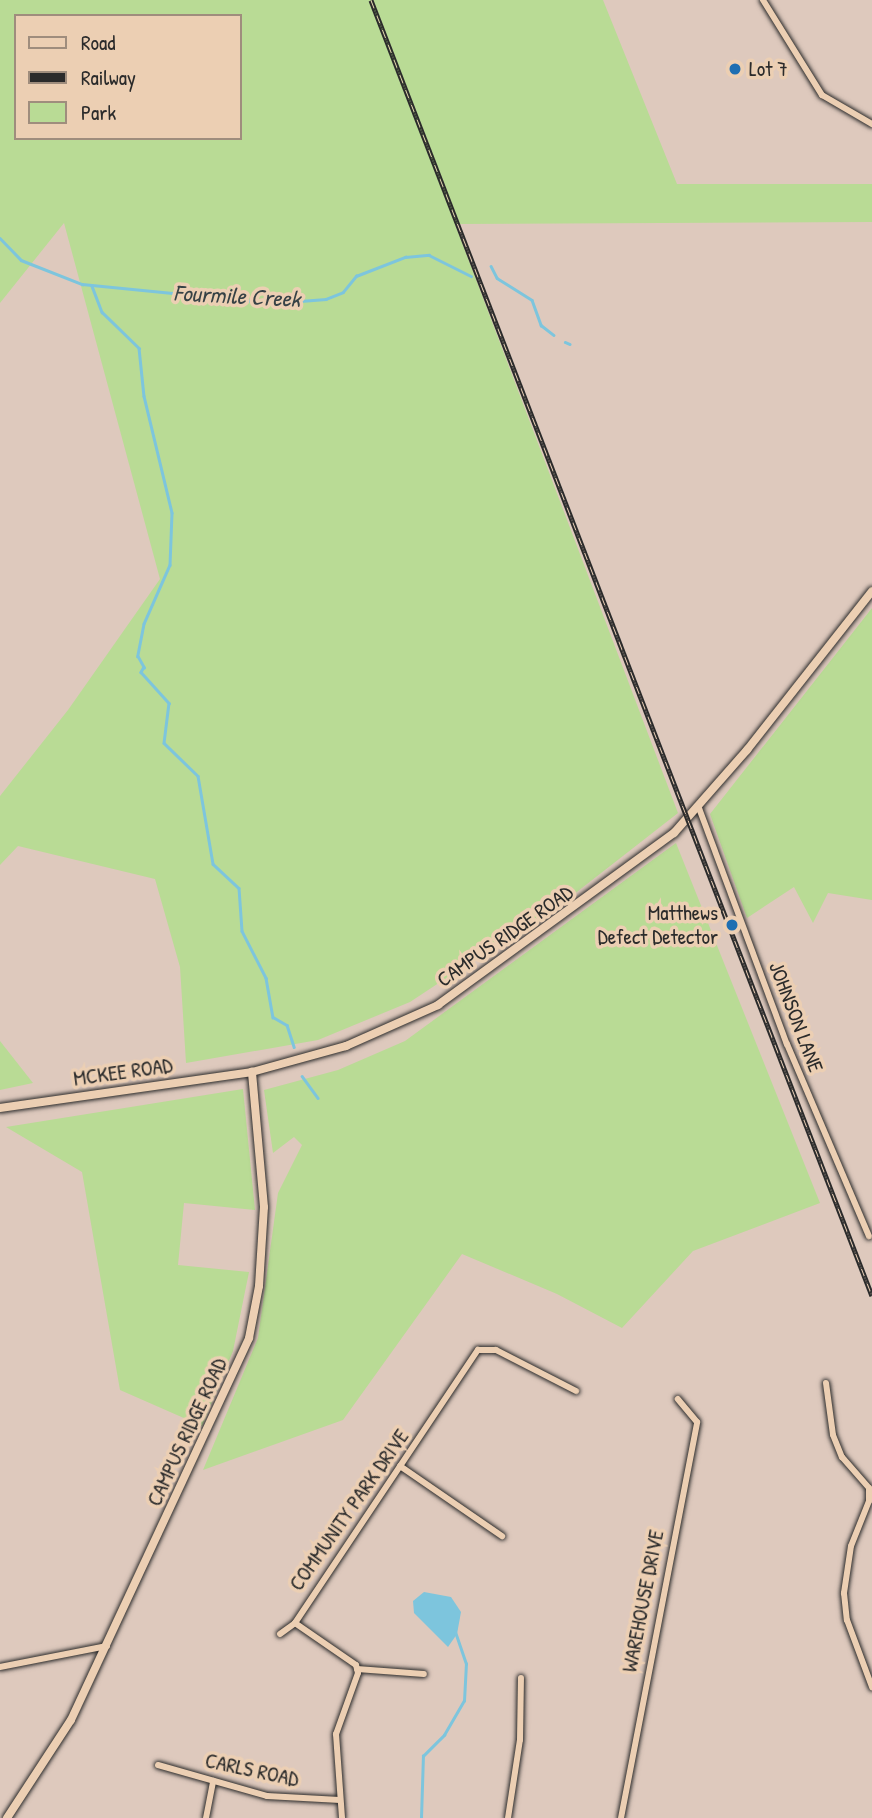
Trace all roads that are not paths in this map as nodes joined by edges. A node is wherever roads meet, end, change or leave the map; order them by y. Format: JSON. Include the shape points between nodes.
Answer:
{"nodes":[{"id":1,"x":763,"y":0,"type":"edge"},
{"id":2,"x":872,"y":124,"type":"edge"},
{"id":3,"x":872,"y":591,"type":"edge"},
{"id":4,"x":699,"y":808,"type":"junction"},
{"id":5,"x":252,"y":1072,"type":"junction"},
{"id":6,"x":0,"y":1108,"type":"edge"},
{"id":7,"x":869,"y":1236,"type":"dead end"},
{"id":8,"x":826,"y":1383,"type":"dead end"},
{"id":9,"x":576,"y":1391,"type":"dead end"},
{"id":10,"x":678,"y":1399,"type":"dead end"},
{"id":11,"x":400,"y":1466,"type":"junction"},
{"id":12,"x":502,"y":1536,"type":"dead end"},
{"id":13,"x":295,"y":1623,"type":"junction"},
{"id":14,"x":280,"y":1634,"type":"dead end"},
{"id":15,"x":107,"y":1646,"type":"junction"},
{"id":16,"x":0,"y":1667,"type":"edge"},
{"id":17,"x":357,"y":1669,"type":"junction"},
{"id":18,"x":424,"y":1674,"type":"dead end"},
{"id":19,"x":521,"y":1678,"type":"dead end"},
{"id":20,"x":872,"y":1687,"type":"edge"},
{"id":21,"x":158,"y":1765,"type":"dead end"},
{"id":22,"x":213,"y":1781,"type":"junction"},
{"id":23,"x":340,"y":1800,"type":"junction"},
{"id":24,"x":7,"y":1818,"type":"edge"},
{"id":25,"x":206,"y":1818,"type":"edge"},
{"id":26,"x":342,"y":1818,"type":"edge"},
{"id":27,"x":508,"y":1818,"type":"edge"},
{"id":28,"x":621,"y":1818,"type":"edge"}],
"edges":[{"from":1,"to":2,"type":"street","via":[[822,94]]},
{"from":3,"to":4,"type":"street","name":"CAMPUS RIDGE ROAD"},
{"from":4,"to":5,"type":"street","name":"CAMPUS RIDGE ROAD","via":[[646,856],[438,1005],[346,1046]]},
{"from":4,"to":7,"type":"street","name":"JOHNSON LANE","via":[[787,1044]]},
{"from":5,"to":6,"type":"street","name":"MCKEE ROAD"},
{"from":5,"to":15,"type":"street","name":"CAMPUS RIDGE ROAD","via":[[264,1207],[259,1286],[249,1338]]},
{"from":8,"to":20,"type":"street","via":[[833,1435],[842,1457],[869,1488],[869,1502],[851,1546],[844,1593],[847,1620]]},
{"from":9,"to":11,"type":"street","name":"COMMUNITY PARK DRIVE","via":[[496,1350],[478,1350]]},
{"from":10,"to":28,"type":"street","name":"WAREHOUSE DRIVE","via":[[697,1422]]},
{"from":11,"to":12,"type":"street"},
{"from":11,"to":13,"type":"street","name":"COMMUNITY PARK DRIVE"},
{"from":13,"to":14,"type":"street"},
{"from":13,"to":17,"type":"street","name":"COMMUNITY PARK DRIVE"},
{"from":15,"to":16,"type":"street"},
{"from":15,"to":24,"type":"street","name":"CAMPUS RIDGE ROAD","via":[[60,1740]]},
{"from":17,"to":18,"type":"street"},
{"from":17,"to":23,"type":"street","via":[[336,1734]]},
{"from":19,"to":27,"type":"street","via":[[520,1740]]},
{"from":21,"to":22,"type":"street","name":"CARLS ROAD"},
{"from":22,"to":23,"type":"street","name":"CARLS ROAD","via":[[267,1796]]},
{"from":22,"to":25,"type":"street"},
{"from":23,"to":26,"type":"street"}]}
